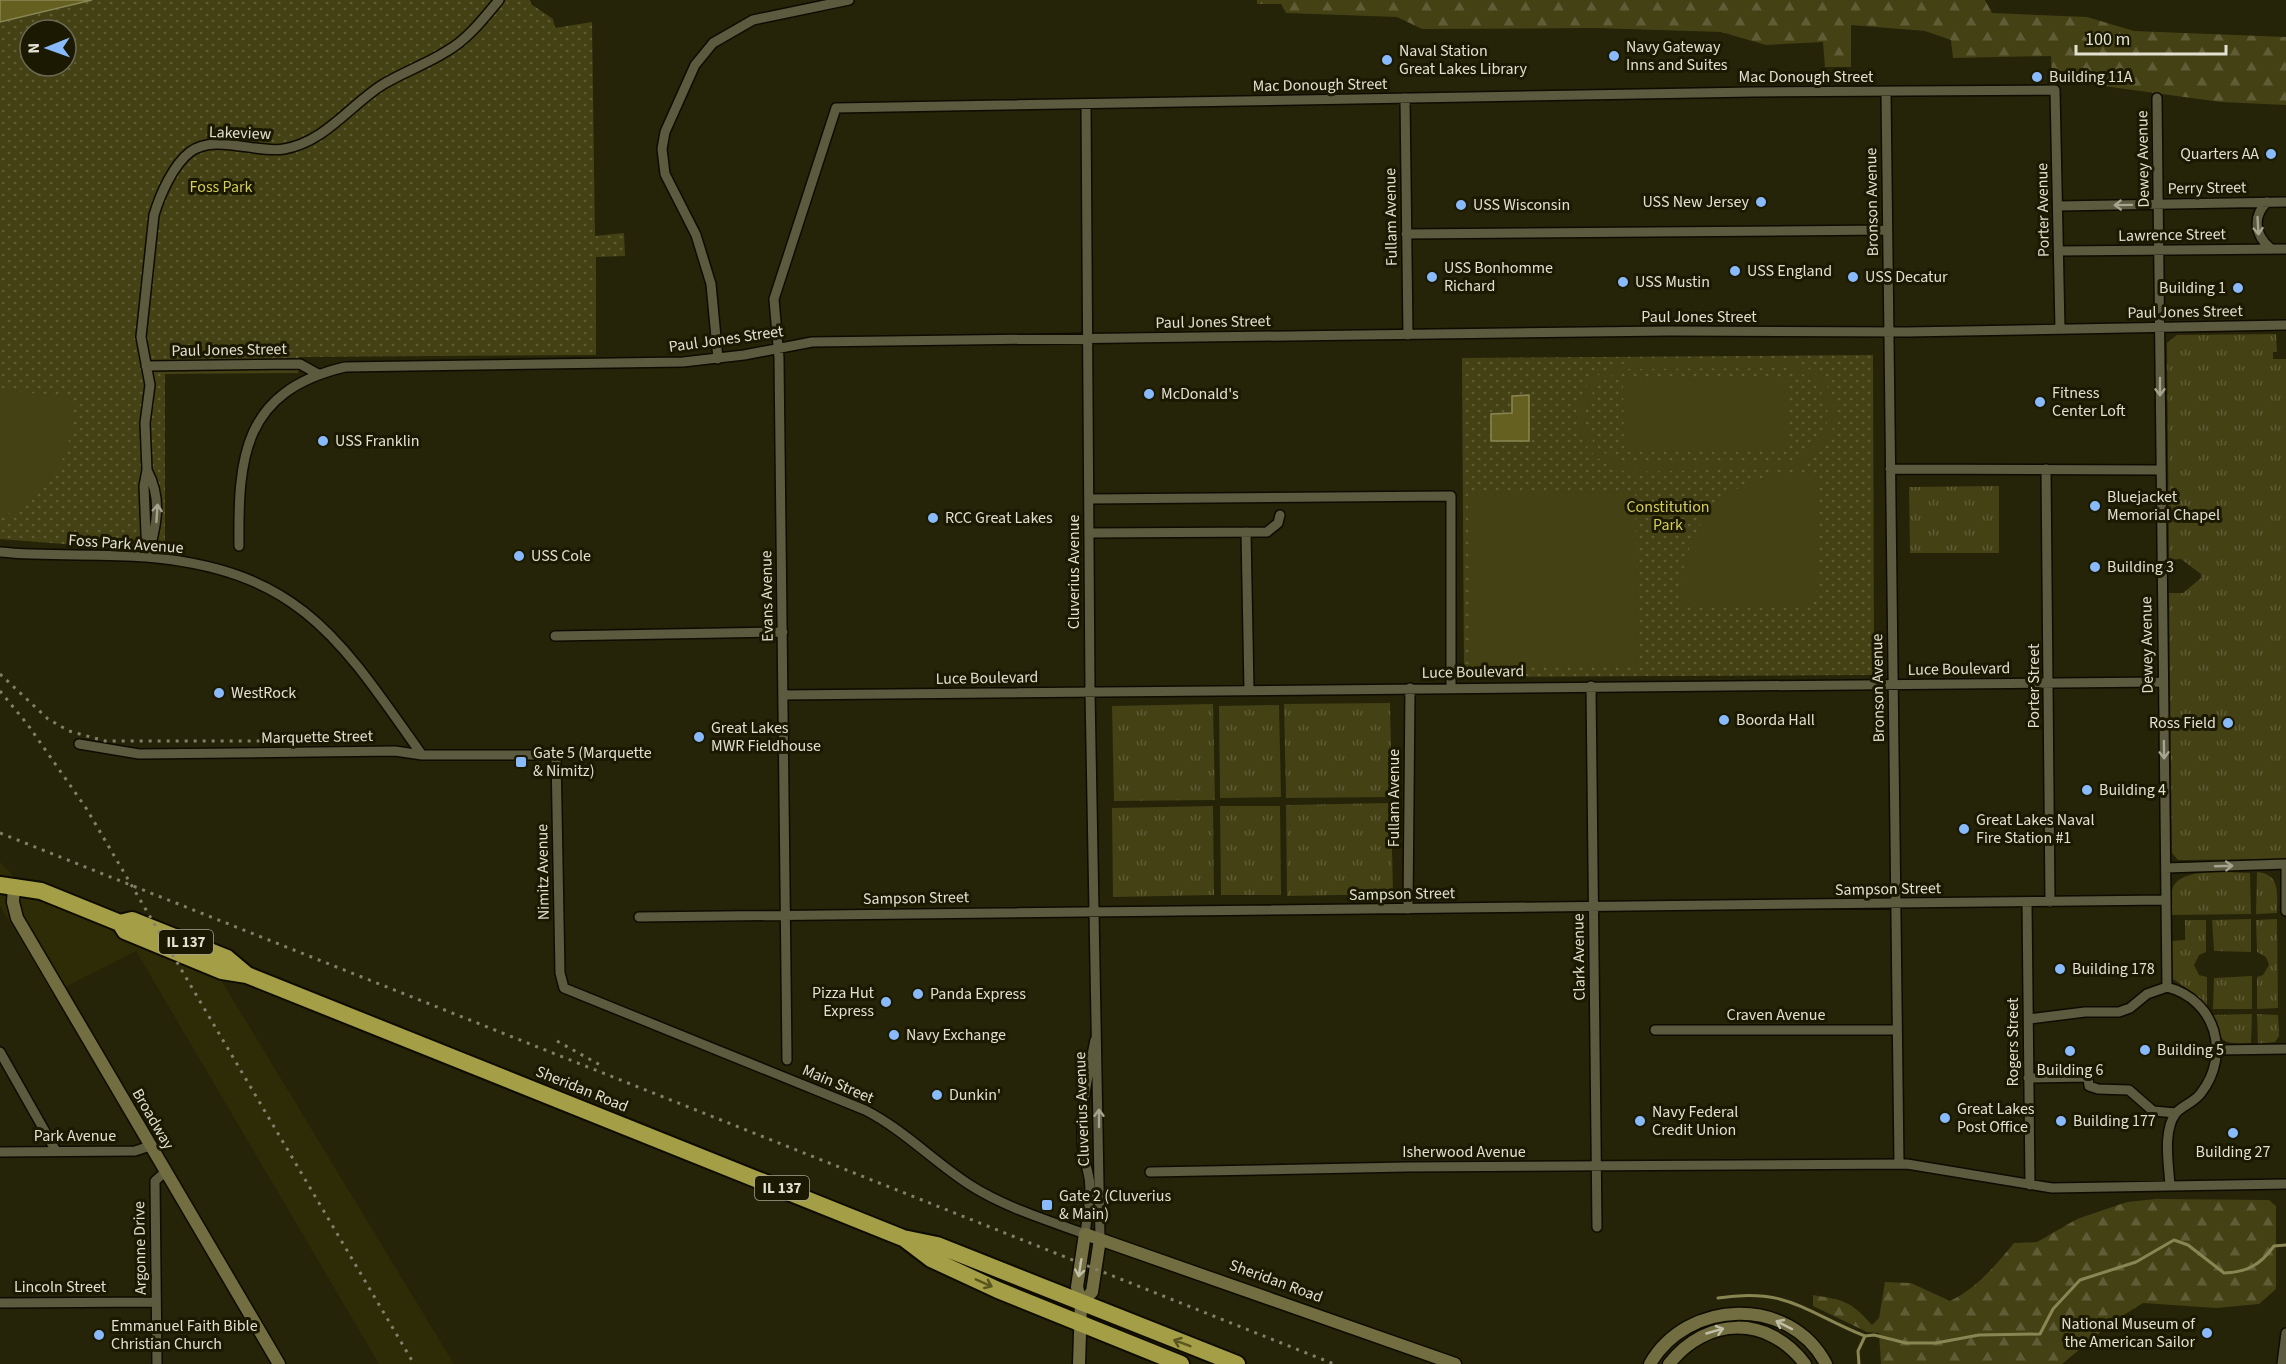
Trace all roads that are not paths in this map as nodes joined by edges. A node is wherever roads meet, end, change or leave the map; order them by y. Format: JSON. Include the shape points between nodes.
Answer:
{"nodes":[{"id":1,"x":499,"y":0,"type":"edge"},
{"id":2,"x":849,"y":0,"type":"edge"},
{"id":3,"x":2055,"y":90,"type":"joint"},
{"id":4,"x":1886,"y":92,"type":"junction"},
{"id":5,"x":1405,"y":98,"type":"junction"},
{"id":6,"x":2157,"y":98,"type":"dead end"},
{"id":7,"x":1086,"y":104,"type":"junction"},
{"id":8,"x":826,"y":141,"type":"joint"},
{"id":9,"x":2286,"y":201,"type":"edge"},
{"id":10,"x":2267,"y":202,"type":"junction"},
{"id":11,"x":2159,"y":204,"type":"junction"},
{"id":12,"x":2058,"y":206,"type":"junction"},
{"id":13,"x":1887,"y":230,"type":"junction"},
{"id":14,"x":1406,"y":234,"type":"junction"},
{"id":15,"x":2270,"y":248,"type":"junction"},
{"id":16,"x":2286,"y":249,"type":"edge"},
{"id":17,"x":2059,"y":251,"type":"junction"},
{"id":18,"x":2159,"y":251,"type":"junction"},
{"id":19,"x":2286,"y":325,"type":"edge"},
{"id":20,"x":2160,"y":328,"type":"junction"},
{"id":21,"x":2060,"y":329,"type":"junction"},
{"id":22,"x":1889,"y":332,"type":"junction"},
{"id":23,"x":1408,"y":335,"type":"junction"},
{"id":24,"x":1088,"y":339,"type":"junction"},
{"id":25,"x":779,"y":348,"type":"junction"},
{"id":26,"x":718,"y":358,"type":"junction"},
{"id":27,"x":146,"y":366,"type":"junction"},
{"id":28,"x":318,"y":375,"type":"junction"},
{"id":29,"x":1890,"y":469,"type":"junction"},
{"id":30,"x":2046,"y":469,"type":"junction"},
{"id":31,"x":2160,"y":470,"type":"junction"},
{"id":32,"x":1089,"y":499,"type":"junction"},
{"id":33,"x":1280,"y":514,"type":"dead end"},
{"id":34,"x":1246,"y":532,"type":"junction"},
{"id":35,"x":1089,"y":533,"type":"junction"},
{"id":36,"x":239,"y":546,"type":"dead end"},
{"id":37,"x":0,"y":552,"type":"edge"},
{"id":38,"x":147,"y":557,"type":"junction"},
{"id":39,"x":783,"y":632,"type":"junction"},
{"id":40,"x":555,"y":636,"type":"dead end"},
{"id":41,"x":2163,"y":682,"type":"junction"},
{"id":42,"x":2049,"y":684,"type":"junction"},
{"id":43,"x":1893,"y":685,"type":"junction"},
{"id":44,"x":1591,"y":686,"type":"junction"},
{"id":45,"x":1451,"y":687,"type":"junction"},
{"id":46,"x":1410,"y":688,"type":"junction"},
{"id":47,"x":1249,"y":690,"type":"junction"},
{"id":48,"x":1090,"y":692,"type":"junction"},
{"id":49,"x":783,"y":695,"type":"junction"},
{"id":50,"x":79,"y":744,"type":"dead end"},
{"id":51,"x":422,"y":755,"type":"junction"},
{"id":52,"x":555,"y":755,"type":"joint"},
{"id":53,"x":2286,"y":864,"type":"edge"},
{"id":54,"x":2166,"y":868,"type":"junction"},
{"id":55,"x":7,"y":885,"type":"edge"},
{"id":56,"x":2166,"y":900,"type":"junction"},
{"id":57,"x":2027,"y":902,"type":"junction"},
{"id":58,"x":2050,"y":902,"type":"junction"},
{"id":59,"x":1895,"y":904,"type":"junction"},
{"id":60,"x":1594,"y":907,"type":"junction"},
{"id":61,"x":1408,"y":909,"type":"junction"},
{"id":62,"x":1094,"y":911,"type":"junction"},
{"id":63,"x":2286,"y":911,"type":"edge"},
{"id":64,"x":785,"y":915,"type":"junction"},
{"id":65,"x":639,"y":917,"type":"dead end"},
{"id":66,"x":564,"y":987,"type":"joint"},
{"id":67,"x":2168,"y":987,"type":"junction"},
{"id":68,"x":2029,"y":1020,"type":"junction"},
{"id":69,"x":1655,"y":1030,"type":"dead end"},
{"id":70,"x":1897,"y":1030,"type":"junction"},
{"id":71,"x":1095,"y":1040,"type":"junction"},
{"id":72,"x":2286,"y":1049,"type":"edge"},
{"id":73,"x":2217,"y":1050,"type":"junction"},
{"id":74,"x":0,"y":1052,"type":"edge"},
{"id":75,"x":787,"y":1059,"type":"dead end"},
{"id":76,"x":2028,"y":1078,"type":"junction"},
{"id":77,"x":2176,"y":1113,"type":"junction"},
{"id":78,"x":150,"y":1146,"type":"junction"},
{"id":79,"x":56,"y":1151,"type":"junction"},
{"id":80,"x":0,"y":1152,"type":"edge"},
{"id":81,"x":1899,"y":1164,"type":"junction"},
{"id":82,"x":1597,"y":1166,"type":"junction"},
{"id":83,"x":165,"y":1172,"type":"junction"},
{"id":84,"x":1150,"y":1172,"type":"dead end"},
{"id":85,"x":2286,"y":1184,"type":"edge"},
{"id":86,"x":2030,"y":1185,"type":"junction"},
{"id":87,"x":2170,"y":1186,"type":"junction"},
{"id":88,"x":1598,"y":1227,"type":"dead end"},
{"id":89,"x":1085,"y":1234,"type":"junction"},
{"id":90,"x":903,"y":1238,"type":"junction"},
{"id":91,"x":1100,"y":1239,"type":"junction"},
{"id":92,"x":156,"y":1302,"type":"junction"},
{"id":93,"x":0,"y":1303,"type":"edge"},
{"id":94,"x":1081,"y":1303,"type":"junction"},
{"id":95,"x":1079,"y":1323,"type":"junction"},
{"id":96,"x":2286,"y":1333,"type":"edge"},
{"id":97,"x":157,"y":1364,"type":"edge"},
{"id":98,"x":279,"y":1364,"type":"edge"},
{"id":99,"x":1079,"y":1364,"type":"edge"},
{"id":100,"x":1180,"y":1364,"type":"edge"},
{"id":101,"x":1237,"y":1364,"type":"edge"},
{"id":102,"x":1455,"y":1364,"type":"edge"},
{"id":103,"x":1650,"y":1364,"type":"edge"},
{"id":104,"x":1669,"y":1364,"type":"edge"},
{"id":105,"x":1805,"y":1364,"type":"edge"},
{"id":106,"x":1826,"y":1364,"type":"edge"},
{"id":107,"x":2282,"y":1364,"type":"edge"}],
"edges":[{"from":1,"to":27,"type":"street","name":"Lakeview","via":[[469,35],[449,51],[383,84],[303,144],[264,151],[208,145],[190,152],[174,172],[154,215],[141,337]]},
{"from":2,"to":26,"type":"street","via":[[753,20],[712,43],[694,65],[665,132],[665,174],[696,235],[711,284]]},
{"from":3,"to":4,"type":"street","name":"Mac Donough Street"},
{"from":3,"to":12,"type":"street","name":"Porter Avenue"},
{"from":4,"to":5,"type":"street","name":"Mac Donough Street"},
{"from":4,"to":13,"type":"street","name":"Bronson Avenue"},
{"from":5,"to":7,"type":"street","name":"Mac Donough Street"},
{"from":5,"to":14,"type":"street","name":"Fullam Avenue"},
{"from":6,"to":11,"type":"street","name":"Dewey Avenue"},
{"from":7,"to":8,"type":"street","name":"Mac Donough Street","via":[[836,108]]},
{"from":7,"to":24,"type":"street","name":"Cluverius Avenue"},
{"from":8,"to":25,"type":"street","name":"Evans Avenue","via":[[774,299]]},
{"from":9,"to":10,"type":"street","name":"Perry Street"},
{"from":10,"to":11,"type":"street","name":"Perry Street"},
{"from":10,"to":15,"type":"street","one_way":true,"via":[[2256,225],[2262,241]]},
{"from":11,"to":12,"type":"street","name":"Perry Street","one_way":true},
{"from":11,"to":18,"type":"street","name":"Dewey Avenue"},
{"from":12,"to":17,"type":"street","name":"Porter Avenue"},
{"from":13,"to":14,"type":"street"},
{"from":13,"to":22,"type":"street","name":"Bronson Avenue"},
{"from":14,"to":23,"type":"street","name":"Fullam Avenue"},
{"from":15,"to":16,"type":"street","name":"Lawrence Street"},
{"from":15,"to":18,"type":"street","name":"Lawrence Street"},
{"from":17,"to":18,"type":"street","name":"Lawrence Street"},
{"from":17,"to":21,"type":"street","name":"Porter Avenue"},
{"from":18,"to":20,"type":"street","name":"Dewey Avenue"},
{"from":19,"to":20,"type":"street","name":"Paul Jones Street"},
{"from":20,"to":21,"type":"street","name":"Paul Jones Street"},
{"from":20,"to":31,"type":"street","name":"Dewey Avenue","one_way":true},
{"from":21,"to":22,"type":"street","name":"Paul Jones Street"},
{"from":22,"to":23,"type":"street","name":"Paul Jones Street"},
{"from":22,"to":29,"type":"street","name":"Bronson Avenue"},
{"from":23,"to":24,"type":"street","name":"Paul Jones Street"},
{"from":24,"to":25,"type":"street","name":"Paul Jones Street","via":[[812,342]]},
{"from":24,"to":32,"type":"street","name":"Cluverius Avenue"},
{"from":25,"to":26,"type":"street","name":"Paul Jones Street"},
{"from":25,"to":39,"type":"street","name":"Evans Avenue"},
{"from":26,"to":28,"type":"street","name":"Paul Jones Street","via":[[683,362],[355,366]]},
{"from":27,"to":28,"type":"street","name":"Paul Jones Street","via":[[300,364]]},
{"from":27,"to":38,"type":"street","name":"Lakeview","via":[[150,385],[145,423]]},
{"from":28,"to":36,"type":"street","via":[[282,396],[250,438],[240,472]]},
{"from":29,"to":30,"type":"street"},
{"from":29,"to":43,"type":"street","name":"Bronson Avenue"},
{"from":30,"to":31,"type":"street"},
{"from":30,"to":42,"type":"street","name":"Porter Street"},
{"from":31,"to":41,"type":"street","name":"Dewey Avenue"},
{"from":32,"to":35,"type":"street","name":"Cluverius Avenue"},
{"from":32,"to":45,"type":"street","via":[[1451,496]]},
{"from":33,"to":34,"type":"street","via":[[1272,530]]},
{"from":34,"to":35,"type":"street"},
{"from":34,"to":47,"type":"street"},
{"from":35,"to":48,"type":"street","name":"Cluverius Avenue"},
{"from":37,"to":38,"type":"street","name":"Foss Park Avenue"},
{"from":38,"to":51,"type":"street","name":"Foss Park Avenue","via":[[250,578],[295,603],[350,656]]},
{"from":39,"to":40,"type":"street"},
{"from":39,"to":49,"type":"street","name":"Evans Avenue"},
{"from":41,"to":42,"type":"street","name":"Luce Boulevard"},
{"from":41,"to":54,"type":"street","name":"Dewey Avenue","one_way":true},
{"from":42,"to":43,"type":"street","name":"Luce Boulevard"},
{"from":42,"to":58,"type":"street","name":"Porter Street"},
{"from":43,"to":44,"type":"street","name":"Luce Boulevard"},
{"from":43,"to":59,"type":"street","name":"Bronson Avenue"},
{"from":44,"to":45,"type":"street","name":"Luce Boulevard"},
{"from":44,"to":60,"type":"street","name":"Clark Avenue"},
{"from":45,"to":46,"type":"street","name":"Luce Boulevard"},
{"from":46,"to":47,"type":"street","name":"Luce Boulevard"},
{"from":46,"to":61,"type":"street","name":"Fullam Avenue"},
{"from":47,"to":48,"type":"street","name":"Luce Boulevard"},
{"from":48,"to":49,"type":"street","name":"Luce Boulevard"},
{"from":48,"to":62,"type":"street","name":"Cluverius Avenue"},
{"from":49,"to":64,"type":"street","name":"Evans Avenue"},
{"from":50,"to":51,"type":"street","name":"Marquette Street","via":[[138,754],[395,751]]},
{"from":51,"to":52,"type":"street","name":"Marquette Street"},
{"from":52,"to":66,"type":"street","name":"Nimitz Avenue","via":[[560,973]]},
{"from":54,"to":53,"type":"street","one_way":true},
{"from":53,"to":63,"type":"street"},
{"from":54,"to":56,"type":"street","name":"Dewey Avenue"},
{"from":55,"to":78,"type":"street","name":"Broadway","via":[[17,918]]},
{"from":55,"to":90,"type":"highway","name":"Sheridan Road","number":"IL 137","via":[[50,894],[120,923],[125,931],[222,971],[248,975]]},
{"from":56,"to":58,"type":"street","name":"Sampson Street"},
{"from":56,"to":67,"type":"street","name":"Dewey Avenue"},
{"from":57,"to":58,"type":"street","name":"Sampson Street"},
{"from":57,"to":59,"type":"street","name":"Sampson Street"},
{"from":57,"to":68,"type":"street","name":"Rogers Street"},
{"from":59,"to":60,"type":"street","name":"Sampson Street"},
{"from":59,"to":70,"type":"street","name":"Bronson Avenue"},
{"from":60,"to":61,"type":"street","name":"Sampson Street"},
{"from":60,"to":82,"type":"street","name":"Clark Avenue"},
{"from":61,"to":62,"type":"street","name":"Sampson Street"},
{"from":62,"to":64,"type":"street","name":"Sampson Street"},
{"from":62,"to":71,"type":"street","name":"Cluverius Avenue"},
{"from":64,"to":65,"type":"street","name":"Sampson Street"},
{"from":64,"to":75,"type":"street","name":"Evans Avenue"},
{"from":66,"to":89,"type":"street","name":"Main Street","via":[[865,1110],[895,1127],[978,1190]]},
{"from":67,"to":68,"type":"street","via":[[2147,994],[2119,1012],[2085,1012]]},
{"from":67,"to":73,"type":"street","via":[[2190,996],[2204,1011]]},
{"from":68,"to":76,"type":"street","name":"Rogers Street"},
{"from":69,"to":70,"type":"street","name":"Craven Avenue"},
{"from":70,"to":81,"type":"street","name":"Bronson Avenue"},
{"from":71,"to":89,"type":"street","name":"Cluverius Avenue","via":[[1082,1132],[1082,1159],[1088,1174]]},
{"from":91,"to":71,"type":"street","name":"Cluverius Avenue","one_way":true},
{"from":72,"to":73,"type":"street"},
{"from":73,"to":77,"type":"street","via":[[2208,1083],[2200,1095]]},
{"from":74,"to":79,"type":"street"},
{"from":76,"to":77,"type":"street","via":[[2088,1077],[2089,1086],[2128,1090],[2153,1111]]},
{"from":76,"to":86,"type":"street","name":"Rogers Street"},
{"from":77,"to":87,"type":"street","via":[[2169,1138]]},
{"from":78,"to":79,"type":"street","name":"Park Avenue","via":[[135,1151]]},
{"from":78,"to":83,"type":"street","name":"Broadway"},
{"from":79,"to":80,"type":"street","name":"Park Avenue"},
{"from":81,"to":82,"type":"street","name":"Isherwood Avenue"},
{"from":81,"to":86,"type":"street"},
{"from":82,"to":84,"type":"street","name":"Isherwood Avenue"},
{"from":82,"to":88,"type":"street","name":"Clark Avenue"},
{"from":83,"to":92,"type":"street","name":"Argonne Drive","via":[[155,1181]]},
{"from":83,"to":98,"type":"street","name":"Broadway"},
{"from":85,"to":87,"type":"street"},
{"from":86,"to":87,"type":"street"},
{"from":89,"to":91,"type":"street","name":"Sheridan Road"},
{"from":89,"to":94,"type":"street","one_way":true,"via":[[1077,1287]]},
{"from":90,"to":94,"type":"highway","name":"Sheridan Road","number":"IL 137","via":[[937,1245]]},
{"from":90,"to":95,"type":"highway","name":"Sheridan Road","number":"IL 137","one_way":true,"via":[[931,1259]]},
{"from":91,"to":94,"type":"street","via":[[1092,1292]]},
{"from":91,"to":102,"type":"street","name":"Sheridan Road"},
{"from":92,"to":93,"type":"street","name":"Lincoln Street"},
{"from":92,"to":97,"type":"street","name":"Argonne Drive"},
{"from":94,"to":95,"type":"street"},
{"from":101,"to":94,"type":"highway","number":"IL 137","one_way":true},
{"from":95,"to":99,"type":"street"},
{"from":95,"to":100,"type":"highway","number":"IL 137"},
{"from":96,"to":107,"type":"street"},
{"from":106,"to":103,"type":"street","one_way":true,"via":[[1791,1327],[1769,1317],[1746,1313],[1721,1313],[1698,1321],[1662,1345]]},
{"from":104,"to":105,"type":"street","one_way":true,"via":[[1686,1344],[1733,1327],[1774,1336],[1791,1347]]}]}
